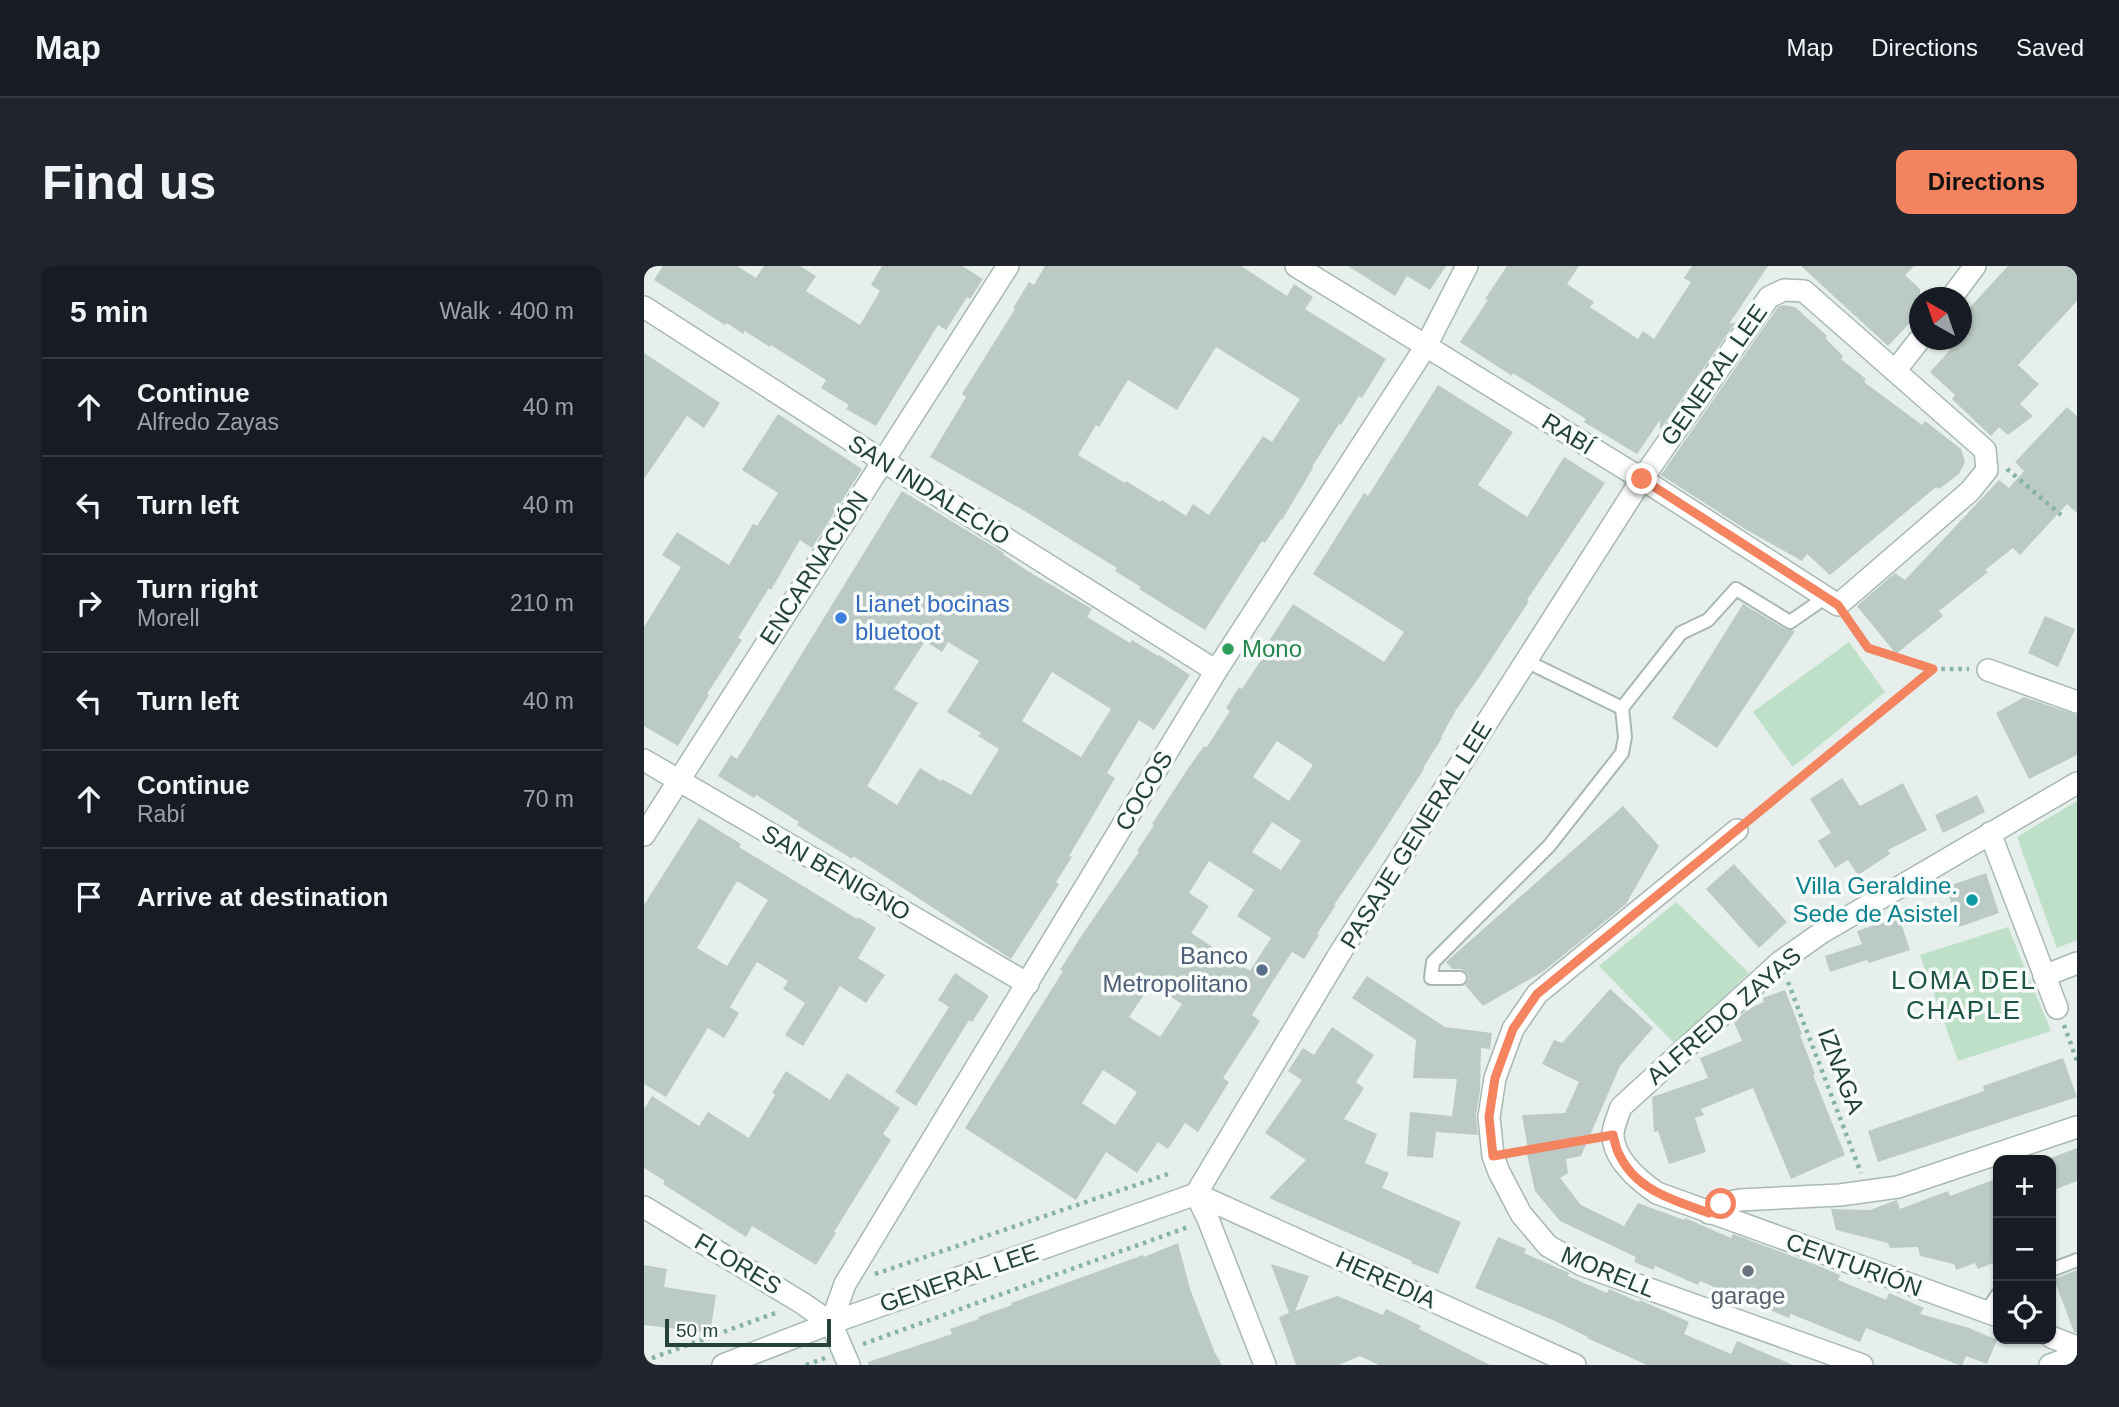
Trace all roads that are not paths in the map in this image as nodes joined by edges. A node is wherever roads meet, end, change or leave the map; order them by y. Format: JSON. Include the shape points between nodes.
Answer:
{"nodes":[{"id":1,"x":1007,"y":266,"type":"edge"},
{"id":2,"x":1296,"y":266,"type":"edge"},
{"id":3,"x":1467,"y":266,"type":"edge"},
{"id":4,"x":1975,"y":266,"type":"edge"},
{"id":5,"x":1959,"y":287,"type":"edge"},
{"id":6,"x":644,"y":307,"type":"edge"},
{"id":7,"x":1426,"y":346,"type":"junction"},
{"id":8,"x":1911,"y":350,"type":"edge"},
{"id":9,"x":1895,"y":371,"type":"junction"},
{"id":10,"x":883,"y":461,"type":"junction"},
{"id":11,"x":1642,"y":479,"type":"junction"},
{"id":12,"x":1832,"y":601,"type":"junction"},
{"id":13,"x":1526,"y":661,"type":"junction"},
{"id":14,"x":1988,"y":670,"type":"road end"},
{"id":15,"x":1216,"y":671,"type":"junction"},
{"id":16,"x":2077,"y":702,"type":"edge"},
{"id":17,"x":1622,"y":708,"type":"junction"},
{"id":18,"x":644,"y":760,"type":"edge"},
{"id":19,"x":678,"y":781,"type":"junction"},
{"id":20,"x":2077,"y":783,"type":"edge"},
{"id":21,"x":1737,"y":830,"type":"road end"},
{"id":22,"x":1990,"y":833,"type":"junction"},
{"id":23,"x":644,"y":835,"type":"edge"},
{"id":24,"x":2077,"y":963,"type":"edge"},
{"id":25,"x":2044,"y":976,"type":"junction"},
{"id":26,"x":1460,"y":978,"type":"dead end"},
{"id":27,"x":1028,"y":984,"type":"junction"},
{"id":28,"x":2057,"y":1008,"type":"road end"},
{"id":29,"x":2077,"y":1128,"type":"edge"},
{"id":30,"x":1196,"y":1194,"type":"junction"},
{"id":31,"x":644,"y":1207,"type":"edge"},
{"id":32,"x":1709,"y":1213,"type":"junction"},
{"id":33,"x":2077,"y":1260,"type":"edge"},
{"id":34,"x":2056,"y":1268,"type":"edge"},
{"id":35,"x":1992,"y":1314,"type":"edge"},
{"id":36,"x":831,"y":1323,"type":"junction"},
{"id":37,"x":2056,"y":1339,"type":"edge"},
{"id":38,"x":2077,"y":1347,"type":"edge"},
{"id":39,"x":2077,"y":1355,"type":"edge"},
{"id":40,"x":846,"y":1358,"type":"edge"},
{"id":41,"x":723,"y":1365,"type":"edge"},
{"id":42,"x":1265,"y":1365,"type":"edge"},
{"id":43,"x":1575,"y":1365,"type":"edge"},
{"id":44,"x":1862,"y":1365,"type":"edge"},
{"id":45,"x":2050,"y":1365,"type":"edge"}],
"edges":[{"from":1,"to":10,"type":"street","name":"ENCARNACIÓN"},
{"from":2,"to":7,"type":"street","name":"RABÍ"},
{"from":3,"to":7,"type":"street","name":"COCOS"},
{"from":4,"to":5,"type":"street"},
{"from":6,"to":10,"type":"street","name":"SAN INDALECIO"},
{"from":7,"to":11,"type":"street","name":"RABÍ"},
{"from":7,"to":15,"type":"street","name":"COCOS"},
{"from":8,"to":9,"type":"street"},
{"from":9,"to":11,"type":"street","name":"GENERAL LEE","via":[[1804,291],[1784,290],[1769,297]]},
{"from":9,"to":12,"type":"street","via":[[1985,450],[1987,470],[1970,491]]},
{"from":10,"to":15,"type":"street","name":"SAN INDALECIO"},
{"from":10,"to":19,"type":"street","name":"ENCARNACIÓN"},
{"from":11,"to":12,"type":"street","name":"RABÍ"},
{"from":11,"to":13,"type":"street","name":"PASAJE GENERAL LEE"},
{"from":12,"to":17,"type":"lane","via":[[1790,622],[1737,589],[1708,620],[1681,633]]},
{"from":13,"to":17,"type":"lane"},
{"from":13,"to":30,"type":"street","name":"PASAJE GENERAL LEE","via":[[1340,953]]},
{"from":14,"to":16,"type":"street"},
{"from":15,"to":27,"type":"street","name":"COCOS"},
{"from":17,"to":26,"type":"lane","via":[[1622,753],[1549,846],[1433,962],[1431,978]]},
{"from":18,"to":19,"type":"street","name":"SAN BENIGNO"},
{"from":19,"to":23,"type":"street","name":"ENCARNACIÓN"},
{"from":19,"to":27,"type":"street","name":"SAN BENIGNO"},
{"from":20,"to":22,"type":"street","name":"ALFREDO ZAYAS"},
{"from":21,"to":44,"type":"street","name":"MORELL","via":[[1537,994],[1513,1029],[1495,1078],[1489,1117],[1493,1156],[1521,1214],[1548,1246],[1582,1265]]},
{"from":22,"to":25,"type":"street"},
{"from":22,"to":32,"type":"street","name":"ALFREDO ZAYAS","via":[[1780,962],[1621,1107],[1613,1135],[1620,1156],[1637,1179],[1657,1193]]},
{"from":24,"to":25,"type":"street"},
{"from":25,"to":28,"type":"street"},
{"from":27,"to":36,"type":"street","name":"COCOS","via":[[845,1284]]},
{"from":29,"to":32,"type":"street","via":[[1898,1187],[1740,1200],[1721,1204]]},
{"from":30,"to":36,"type":"street","name":"GENERAL LEE"},
{"from":30,"to":42,"type":"street"},
{"from":30,"to":43,"type":"street","name":"HEREDIA"},
{"from":31,"to":36,"type":"street","name":"FLORES"},
{"from":32,"to":35,"type":"street","name":"CENTURIÓN"},
{"from":33,"to":34,"type":"lane"},
{"from":36,"to":40,"type":"street"},
{"from":36,"to":41,"type":"street","name":"GENERAL LEE"},
{"from":37,"to":38,"type":"street"},
{"from":39,"to":45,"type":"street"}]}
